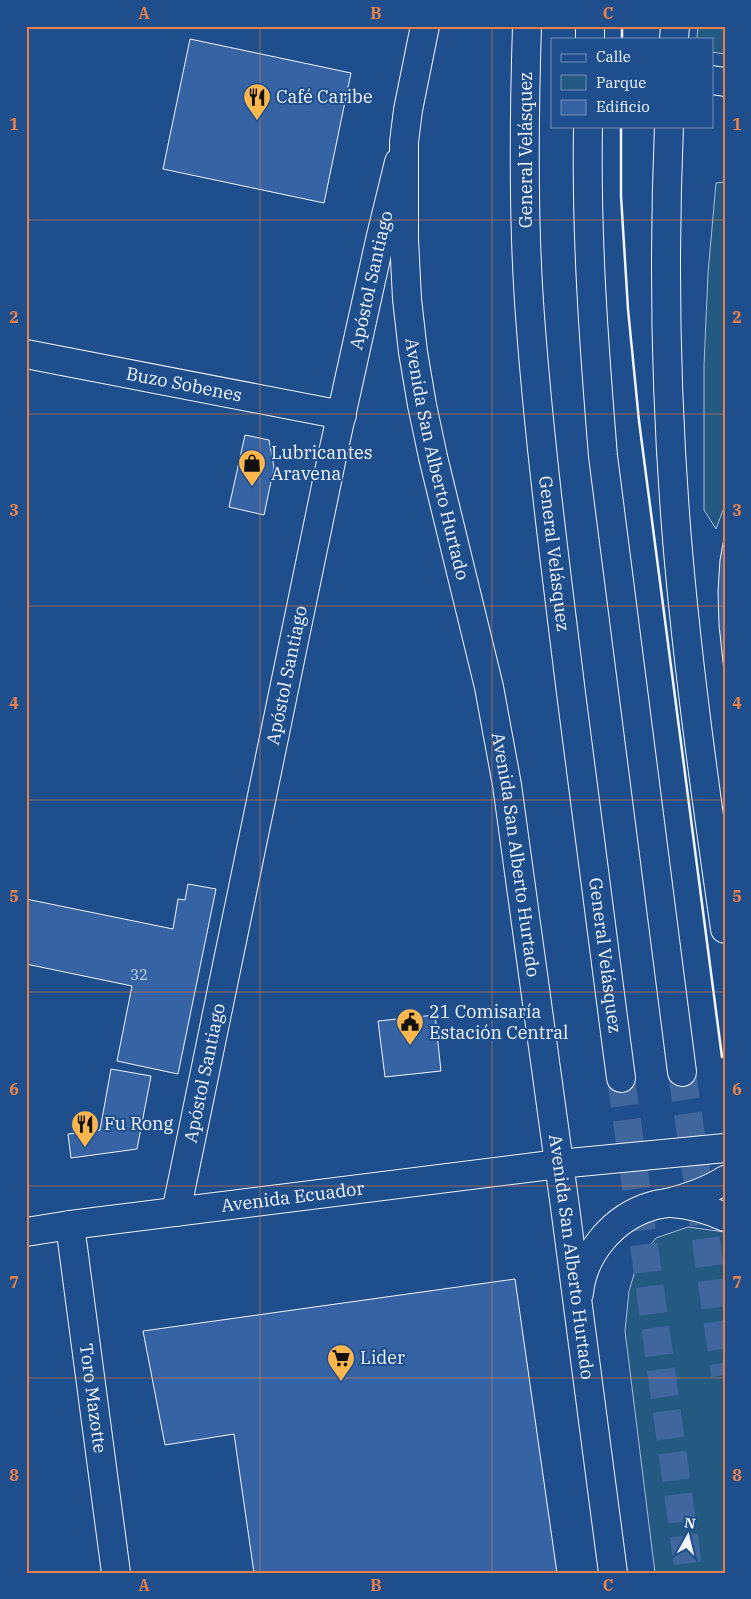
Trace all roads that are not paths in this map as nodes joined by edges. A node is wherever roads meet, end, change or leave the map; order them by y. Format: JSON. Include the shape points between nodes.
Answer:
{"nodes":[{"id":1,"x":424,"y":26,"type":"edge"},
{"id":2,"x":527,"y":26,"type":"edge"},
{"id":3,"x":588,"y":128,"type":"edge"},
{"id":4,"x":669,"y":128,"type":"edge"},
{"id":5,"x":404,"y":142,"type":"junction"},
{"id":6,"x":26,"y":354,"type":"edge"},
{"id":7,"x":342,"y":415,"type":"junction"},
{"id":8,"x":725,"y":929,"type":"edge"},
{"id":9,"x":682,"y":1072,"type":"tunnel mouth"},
{"id":10,"x":621,"y":1078,"type":"tunnel mouth"},
{"id":11,"x":725,"y":1148,"type":"edge"},
{"id":12,"x":558,"y":1164,"type":"junction"},
{"id":13,"x":725,"y":1180,"type":"edge"},
{"id":14,"x":668,"y":1203,"type":"junction"},
{"id":15,"x":176,"y":1212,"type":"junction"},
{"id":16,"x":725,"y":1217,"type":"edge"},
{"id":17,"x":70,"y":1225,"type":"junction"},
{"id":18,"x":26,"y":1232,"type":"edge"},
{"id":19,"x":578,"y":1307,"type":"junction"},
{"id":20,"x":116,"y":1573,"type":"edge"},
{"id":21,"x":613,"y":1573,"type":"edge"}],
"edges":[{"from":1,"to":5,"type":"main road"},
{"from":2,"to":10,"type":"main road","name":"General Velásquez","via":[[525,196],[537,404]]},
{"from":3,"to":9,"type":"main road","via":[[594,355],[603,456]]},
{"from":4,"to":8,"type":"main road","via":[[667,338],[678,551]]},
{"from":5,"to":7,"type":"main road","name":"Apóstol Santiago"},
{"from":5,"to":12,"type":"main road","name":"Avenida San Alberto Hurtado","via":[[404,239],[413,352],[433,458],[489,687],[507,785]]},
{"from":6,"to":7,"type":"main road","name":"Buzo Sobenes"},
{"from":7,"to":15,"type":"main road","name":"Apóstol Santiago"},
{"from":11,"to":12,"type":"main road","name":"Avenida Ecuador"},
{"from":12,"to":15,"type":"main road","name":"Avenida Ecuador"},
{"from":12,"to":19,"type":"main road","name":"Avenida San Alberto Hurtado"},
{"from":13,"to":14,"type":"main road"},
{"from":14,"to":16,"type":"main road","via":[[688,1204]]},
{"from":14,"to":19,"type":"main road","via":[[637,1212],[607,1233],[585,1267]]},
{"from":15,"to":17,"type":"main road","name":"Avenida Ecuador"},
{"from":17,"to":18,"type":"main road","name":"Avenida Ecuador"},
{"from":17,"to":20,"type":"main road","name":"Toro Mazotte"},
{"from":19,"to":21,"type":"main road","name":"Avenida San Alberto Hurtado"}]}
